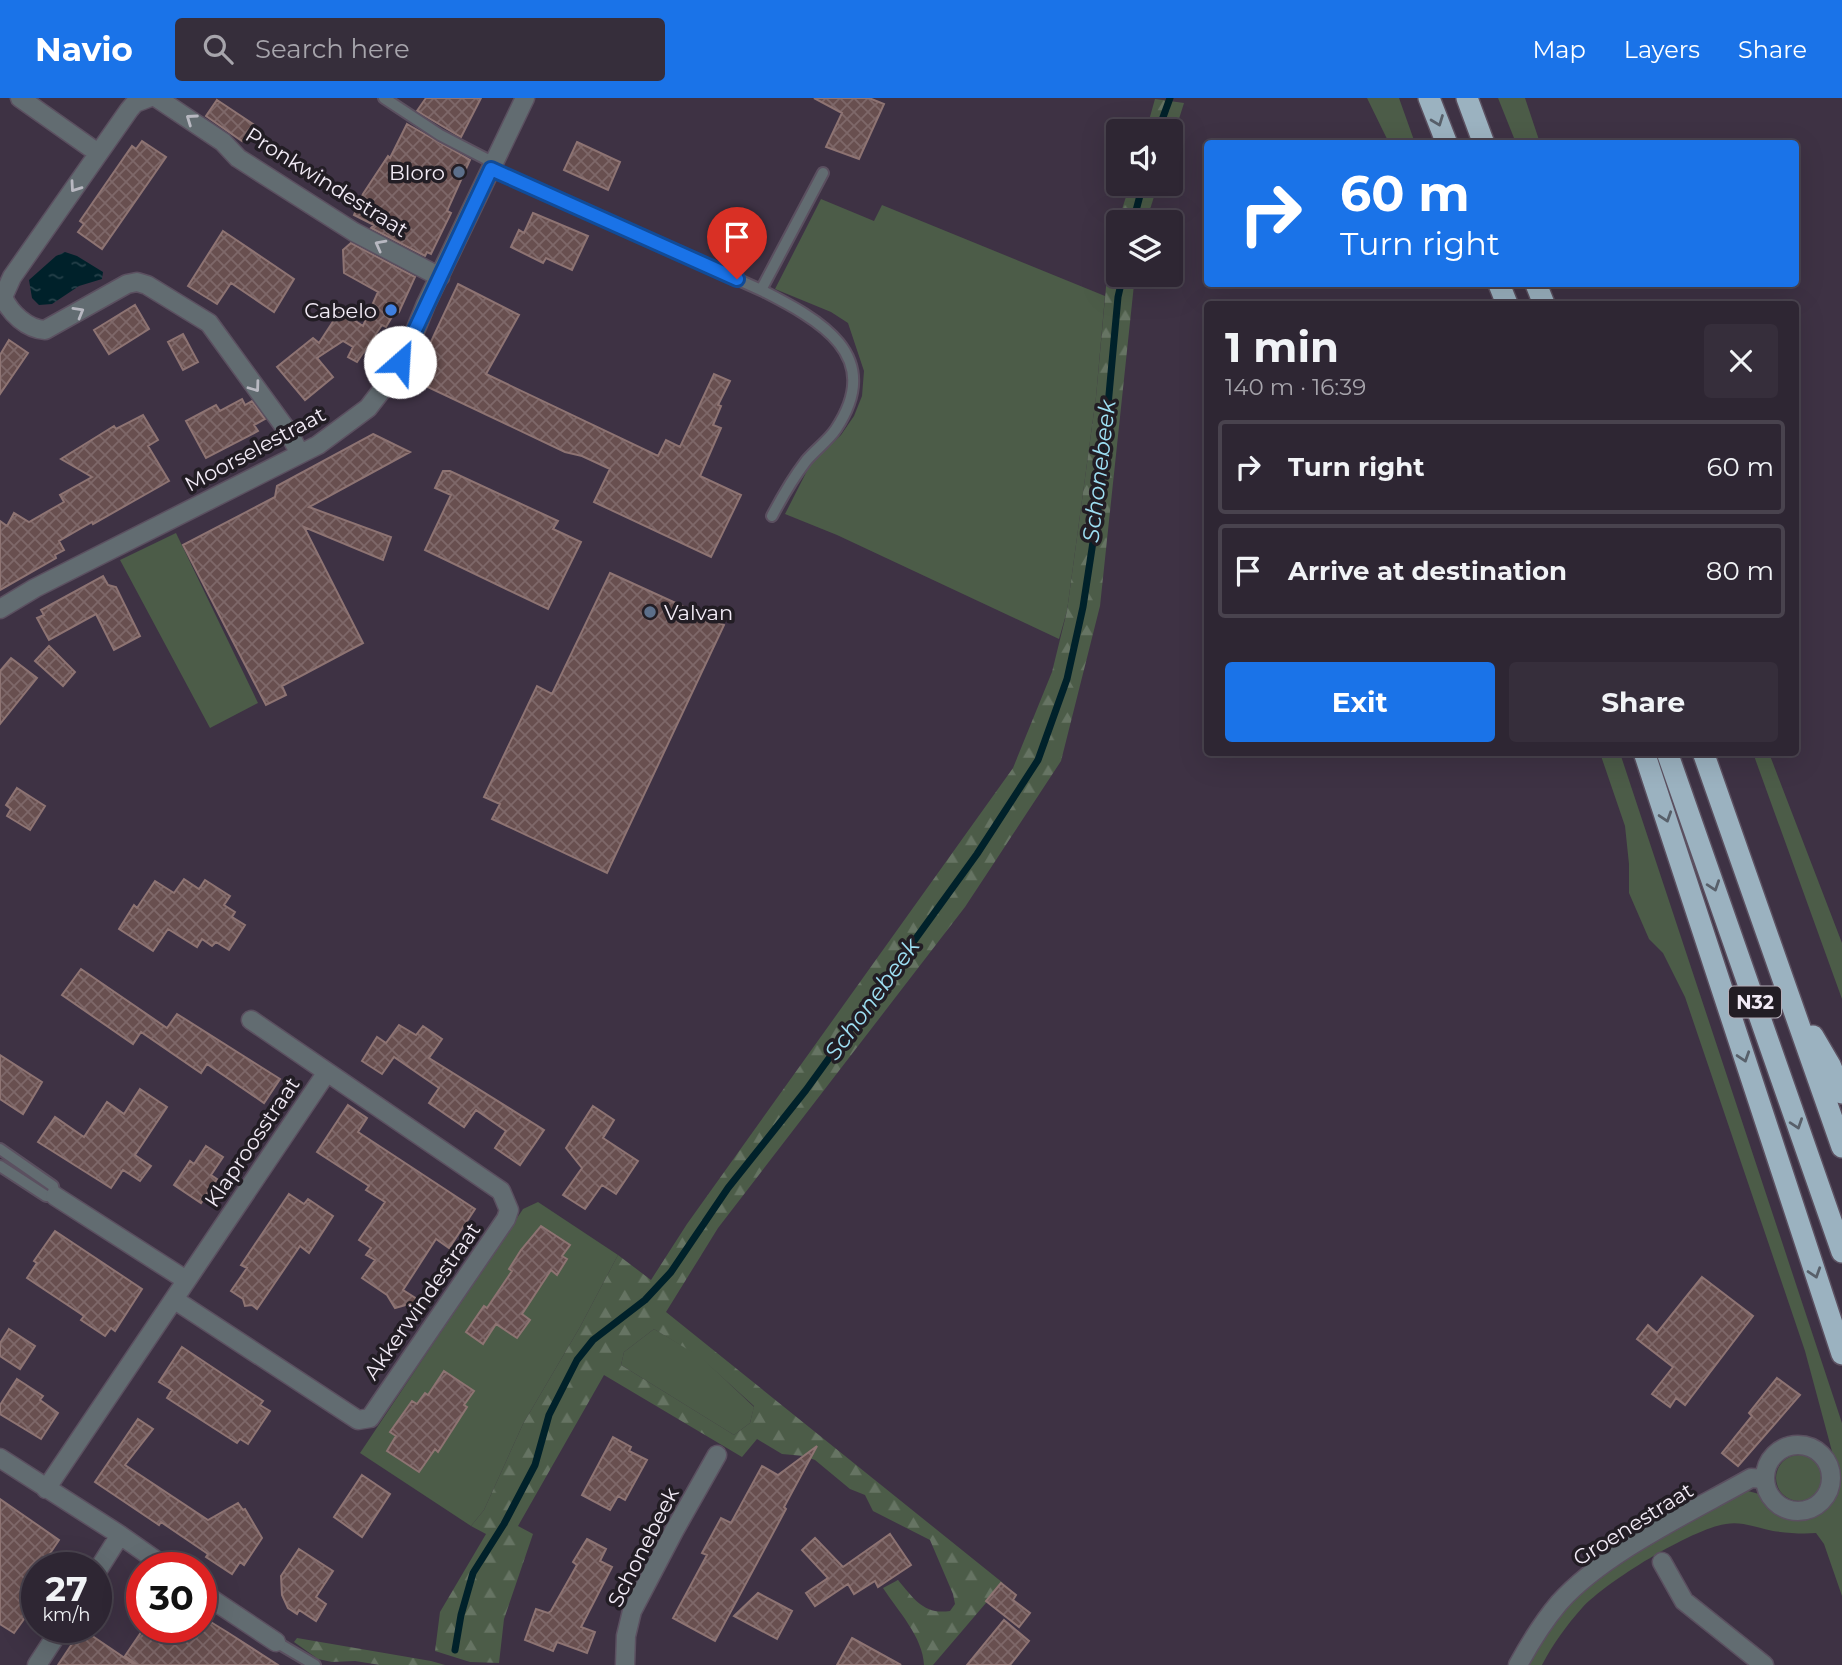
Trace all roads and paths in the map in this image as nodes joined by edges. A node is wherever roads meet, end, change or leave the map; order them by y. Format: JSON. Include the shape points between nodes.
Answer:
{"nodes":[{"id":1,"x":20,"y":98,"type":"edge"},
{"id":2,"x":148,"y":98,"type":"edge"},
{"id":3,"x":157,"y":98,"type":"edge"},
{"id":4,"x":384,"y":98,"type":"edge"},
{"id":5,"x":525,"y":98,"type":"edge"},
{"id":6,"x":1429,"y":98,"type":"edge"},
{"id":7,"x":1467,"y":98,"type":"edge"},
{"id":8,"x":1445,"y":140,"type":"edge"},
{"id":9,"x":1483,"y":140,"type":"edge"},
{"id":10,"x":98,"y":153,"type":"junction"},
{"id":11,"x":492,"y":166,"type":"junction"},
{"id":12,"x":823,"y":173,"type":"dead end"},
{"id":13,"x":440,"y":277,"type":"junction"},
{"id":14,"x":761,"y":290,"type":"junction"},
{"id":15,"x":2,"y":297,"type":"edge"},
{"id":16,"x":300,"y":454,"type":"junction"},
{"id":17,"x":772,"y":516,"type":"dead end"},
{"id":18,"x":0,"y":610,"type":"edge"},
{"id":19,"x":1645,"y":756,"type":"edge"},
{"id":20,"x":1668,"y":756,"type":"edge"},
{"id":21,"x":1704,"y":756,"type":"edge"},
{"id":22,"x":1788,"y":995,"type":"junction"},
{"id":23,"x":251,"y":1020,"type":"dead end"},
{"id":24,"x":327,"y":1072,"type":"junction"},
{"id":25,"x":1842,"y":1093,"type":"edge"},
{"id":26,"x":1842,"y":1147,"type":"edge"},
{"id":27,"x":0,"y":1149,"type":"edge"},
{"id":28,"x":0,"y":1167,"type":"edge"},
{"id":29,"x":55,"y":1196,"type":"junction"},
{"id":30,"x":1842,"y":1252,"type":"edge"},
{"id":31,"x":186,"y":1280,"type":"junction"},
{"id":32,"x":175,"y":1300,"type":"junction"},
{"id":33,"x":1842,"y":1354,"type":"edge"},
{"id":34,"x":718,"y":1455,"type":"dead end"},
{"id":35,"x":0,"y":1458,"type":"edge"},
{"id":36,"x":1765,"y":1479,"type":"dead end"},
{"id":37,"x":46,"y":1489,"type":"junction"},
{"id":38,"x":120,"y":1535,"type":"junction"},
{"id":39,"x":109,"y":1552,"type":"edge"},
{"id":40,"x":144,"y":1552,"type":"edge"},
{"id":41,"x":1662,"y":1562,"type":"dead end"},
{"id":42,"x":217,"y":1603,"type":"edge"},
{"id":43,"x":276,"y":1642,"type":"joint"},
{"id":44,"x":51,"y":1643,"type":"edge"},
{"id":45,"x":37,"y":1665,"type":"edge"},
{"id":46,"x":315,"y":1665,"type":"edge"},
{"id":47,"x":625,"y":1665,"type":"edge"},
{"id":48,"x":1518,"y":1665,"type":"edge"},
{"id":49,"x":1764,"y":1665,"type":"edge"}],
"edges":[{"from":1,"to":10,"type":"street"},
{"from":2,"to":10,"type":"street","via":[[135,103]]},
{"from":13,"to":3,"type":"street","name":"Pronkwindestraat","one_way":true,"via":[[354,232],[238,158],[223,142]]},
{"from":4,"to":11,"type":"lane"},
{"from":5,"to":11,"type":"street","name":"Moorselestraat"},
{"from":6,"to":8,"type":"highway","one_way":true},
{"from":7,"to":9,"type":"highway"},
{"from":10,"to":15,"type":"street","one_way":true},
{"from":11,"to":13,"type":"street","name":"Moorselestraat"},
{"from":11,"to":14,"type":"lane"},
{"from":12,"to":14,"type":"lane"},
{"from":13,"to":16,"type":"street","name":"Moorselestraat","via":[[398,367],[368,408]]},
{"from":14,"to":17,"type":"lane","via":[[834,334],[852,363],[853,395],[835,430],[806,461]]},
{"from":15,"to":16,"type":"street","one_way":true,"via":[[13,313],[35,329],[45,330],[127,284],[147,285],[209,323]]},
{"from":16,"to":18,"type":"street","name":"Moorselestraat"},
{"from":19,"to":33,"type":"highway","one_way":true},
{"from":20,"to":30,"type":"highway","number":"N32","one_way":true},
{"from":21,"to":22,"type":"highway","number":"N32"},
{"from":22,"to":25,"type":"highway"},
{"from":22,"to":26,"type":"highway","number":"N32"},
{"from":23,"to":24,"type":"street","name":"Klaproosstraat"},
{"from":24,"to":31,"type":"street","name":"Klaproosstraat"},
{"from":24,"to":32,"type":"street","name":"Akkerwindestraat","via":[[501,1191],[509,1204],[506,1219],[370,1418],[363,1420]]},
{"from":27,"to":29,"type":"lane","via":[[53,1186]]},
{"from":28,"to":29,"type":"lane","via":[[46,1196]]},
{"from":29,"to":31,"type":"street"},
{"from":31,"to":32,"type":"street","name":"Klaproosstraat"},
{"from":32,"to":37,"type":"street","name":"Klaproosstraat"},
{"from":34,"to":47,"type":"street","name":"Schonebeek","via":[[632,1611]]},
{"from":35,"to":37,"type":"street"},
{"from":36,"to":48,"type":"street","name":"Groenestraat","via":[[1751,1478],[1589,1575],[1548,1616]]},
{"from":37,"to":38,"type":"street"},
{"from":38,"to":39,"type":"street"},
{"from":38,"to":40,"type":"street"},
{"from":41,"to":49,"type":"street","via":[[1684,1601]]},
{"from":42,"to":43,"type":"street"},
{"from":43,"to":46,"type":"lane"},
{"from":44,"to":45,"type":"street"}]}
